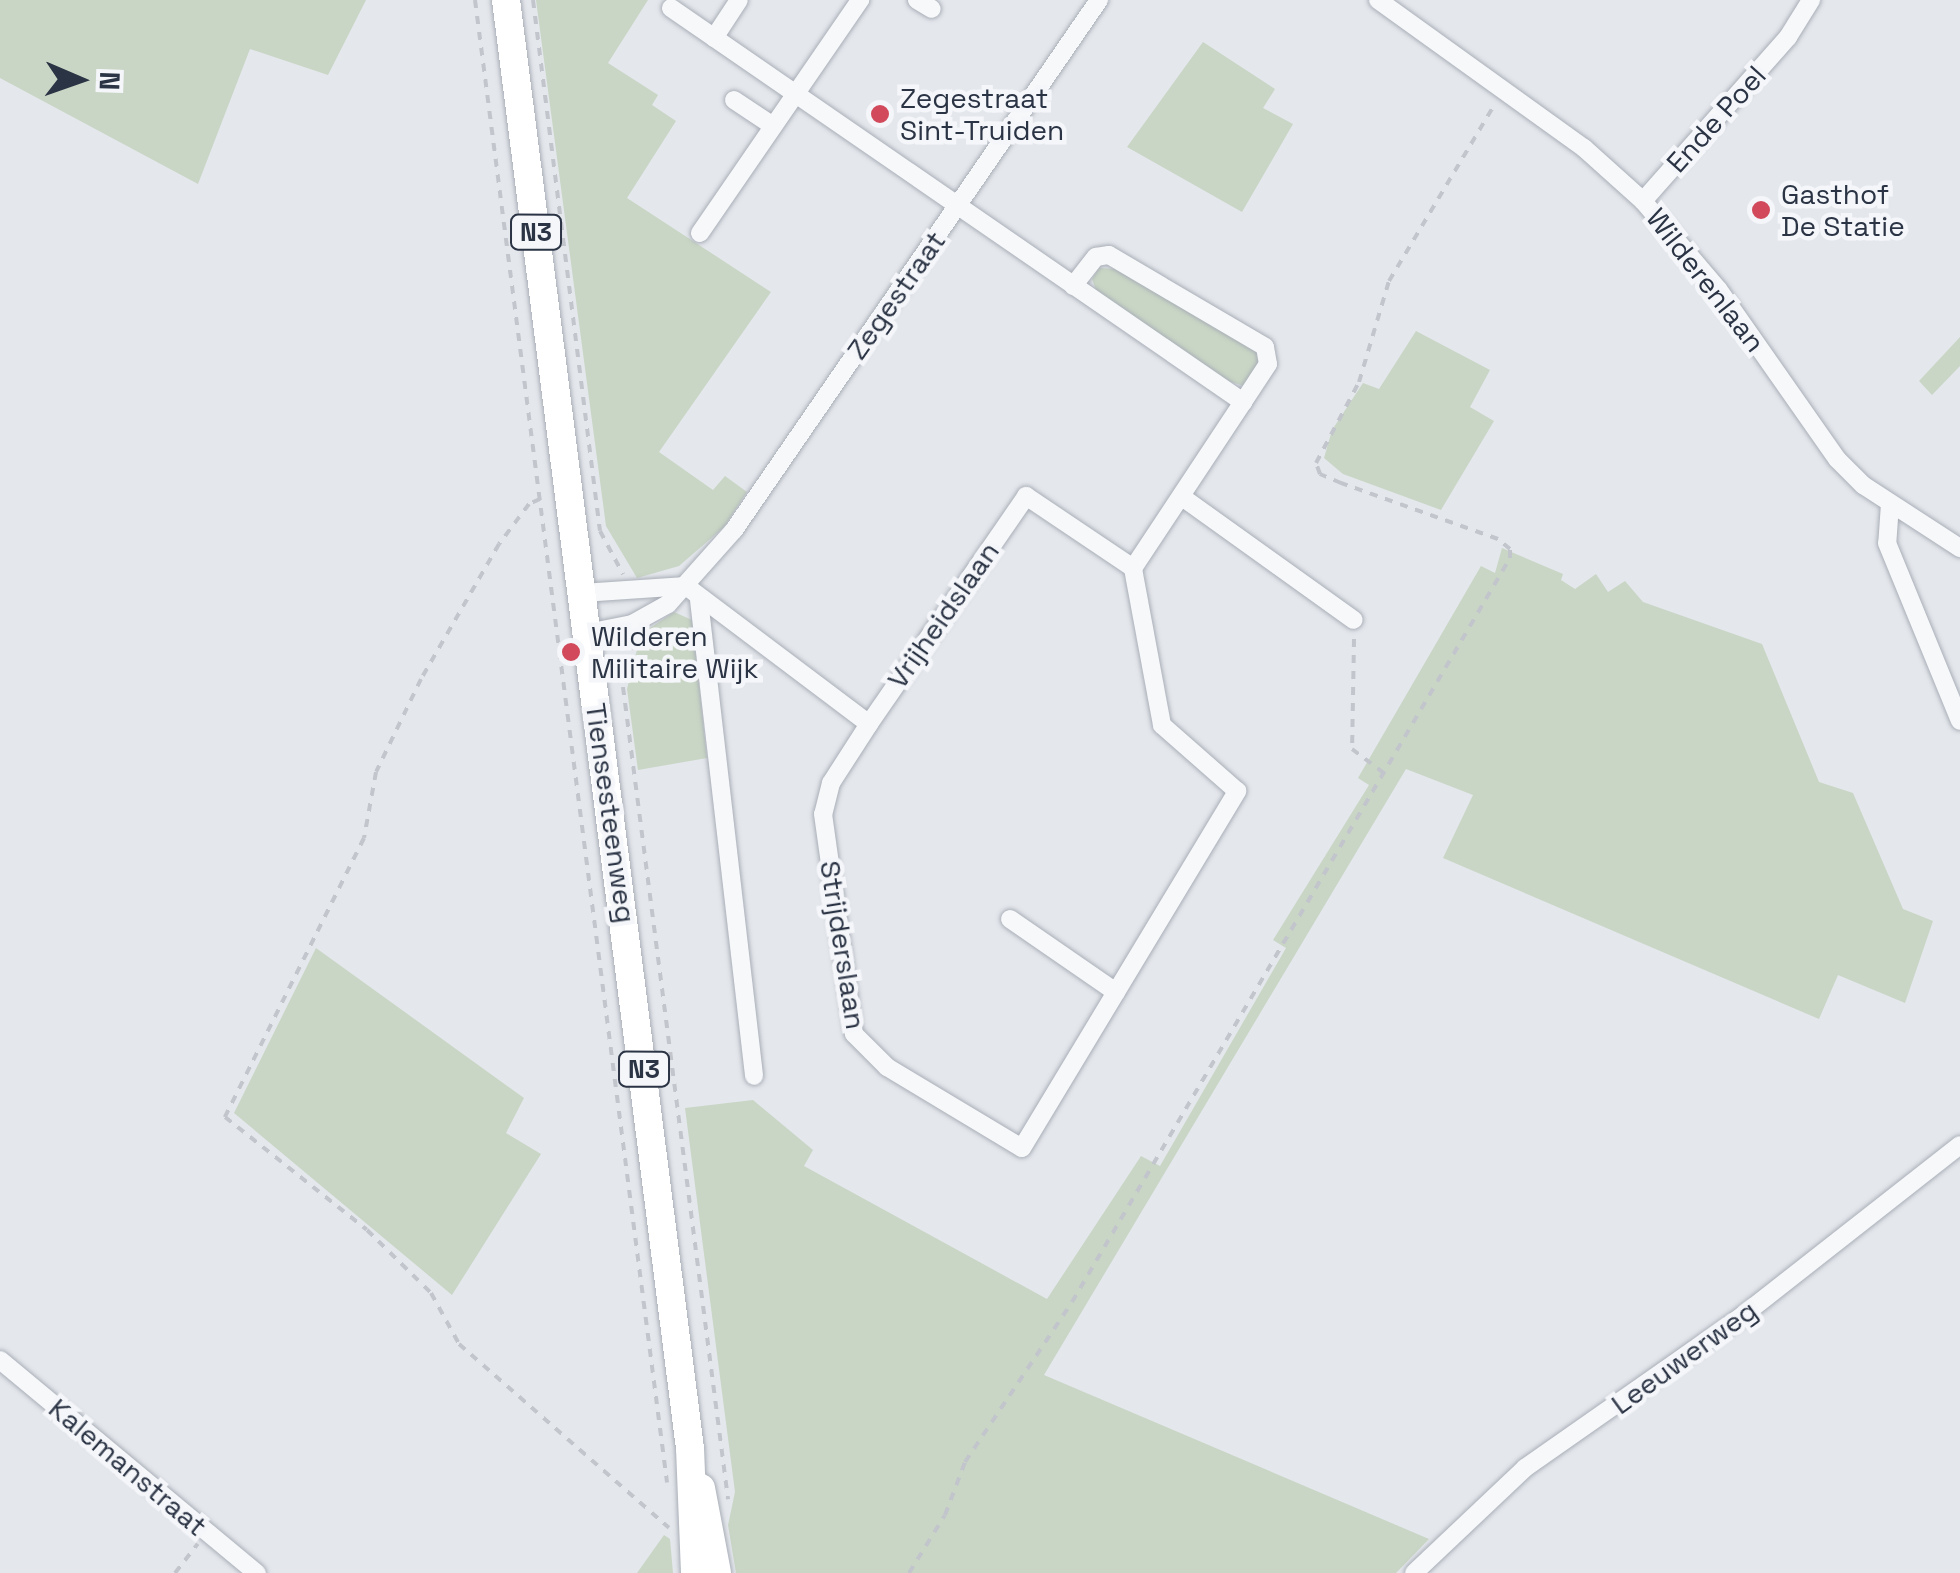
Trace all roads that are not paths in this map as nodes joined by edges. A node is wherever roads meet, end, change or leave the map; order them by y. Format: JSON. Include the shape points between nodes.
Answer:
{"nodes":[{"id":1,"x":506,"y":0,"type":"edge"},
{"id":2,"x":739,"y":0,"type":"edge"},
{"id":3,"x":860,"y":0,"type":"edge"},
{"id":4,"x":1099,"y":0,"type":"edge"},
{"id":5,"x":1378,"y":0,"type":"edge"},
{"id":6,"x":1812,"y":0,"type":"edge"},
{"id":7,"x":671,"y":8,"type":"dead end"},
{"id":8,"x":714,"y":38,"type":"junction"},
{"id":9,"x":796,"y":94,"type":"junction"},
{"id":10,"x":734,"y":100,"type":"dead end"},
{"id":11,"x":774,"y":126,"type":"junction"},
{"id":12,"x":1643,"y":200,"type":"junction"},
{"id":13,"x":958,"y":206,"type":"junction"},
{"id":14,"x":700,"y":233,"type":"dead end"},
{"id":15,"x":1074,"y":286,"type":"junction"},
{"id":16,"x":1242,"y":402,"type":"junction"},
{"id":17,"x":1182,"y":497,"type":"junction"},
{"id":18,"x":1890,"y":504,"type":"junction"},
{"id":19,"x":1960,"y":548,"type":"edge"},
{"id":20,"x":1133,"y":568,"type":"junction"},
{"id":21,"x":582,"y":593,"type":"junction"},
{"id":22,"x":693,"y":593,"type":"junction"},
{"id":23,"x":1354,"y":620,"type":"road end"},
{"id":24,"x":587,"y":633,"type":"junction"},
{"id":25,"x":1960,"y":721,"type":"edge"},
{"id":26,"x":869,"y":724,"type":"junction"},
{"id":27,"x":1010,"y":919,"type":"dead end"},
{"id":28,"x":1116,"y":992,"type":"junction"},
{"id":29,"x":754,"y":1076,"type":"dead end"},
{"id":30,"x":1960,"y":1145,"type":"edge"},
{"id":31,"x":0,"y":1360,"type":"edge"},
{"id":32,"x":690,"y":1448,"type":"junction"},
{"id":33,"x":256,"y":1573,"type":"edge"},
{"id":34,"x":695,"y":1573,"type":"edge"},
{"id":35,"x":718,"y":1573,"type":"edge"},
{"id":36,"x":1414,"y":1573,"type":"edge"}],
"edges":[{"from":1,"to":21,"type":"main road","name":"Tiensesteenweg","number":"N3"},
{"from":2,"to":8,"type":"street"},
{"from":3,"to":9,"type":"street"},
{"from":4,"to":13,"type":"street","name":"Zegestraat"},
{"from":5,"to":12,"type":"street","name":"Wilderenlaan"},
{"from":6,"to":12,"type":"street","name":"Ende Poel","via":[[1788,37]]},
{"from":7,"to":8,"type":"street"},
{"from":8,"to":9,"type":"street"},
{"from":9,"to":11,"type":"street"},
{"from":9,"to":13,"type":"street"},
{"from":10,"to":11,"type":"street"},
{"from":11,"to":14,"type":"street"},
{"from":12,"to":18,"type":"street","name":"Wilderenlaan","via":[[1718,288],[1837,459]]},
{"from":13,"to":15,"type":"street"},
{"from":13,"to":22,"type":"street","name":"Zegestraat"},
{"from":15,"to":16,"type":"street"},
{"from":15,"to":16,"type":"street","via":[[1096,257],[1109,256],[1265,346],[1268,364]]},
{"from":16,"to":17,"type":"street"},
{"from":17,"to":20,"type":"street"},
{"from":17,"to":23,"type":"street"},
{"from":18,"to":19,"type":"street","name":"Wilderenlaan"},
{"from":18,"to":25,"type":"street","via":[[1887,543]]},
{"from":20,"to":26,"type":"street","name":"Vrijheidslaan","via":[[1026,496]]},
{"from":20,"to":28,"type":"street","name":"Strijderslaan","via":[[1162,725],[1236,792]]},
{"from":21,"to":22,"type":"street"},
{"from":21,"to":24,"type":"main road","name":"Tiensesteenweg","number":"N3"},
{"from":22,"to":24,"type":"street","name":"Zegestraat","via":[[632,624]]},
{"from":22,"to":26,"type":"street"},
{"from":22,"to":29,"type":"street"},
{"from":24,"to":32,"type":"main road","name":"Tiensesteenweg","number":"N3"},
{"from":26,"to":28,"type":"street","name":"Strijderslaan","via":[[831,783],[824,814],[861,1048],[1022,1148]]},
{"from":27,"to":28,"type":"street"},
{"from":30,"to":36,"type":"street","name":"Leeuwerweg","via":[[1742,1316],[1525,1468]]},
{"from":31,"to":33,"type":"street","name":"Kalemanstraat"},
{"from":32,"to":34,"type":"main road","name":"Tiensesteenweg","number":"N3"},
{"from":32,"to":35,"type":"main road","name":"Tiensesteenweg","number":"N3"}]}
